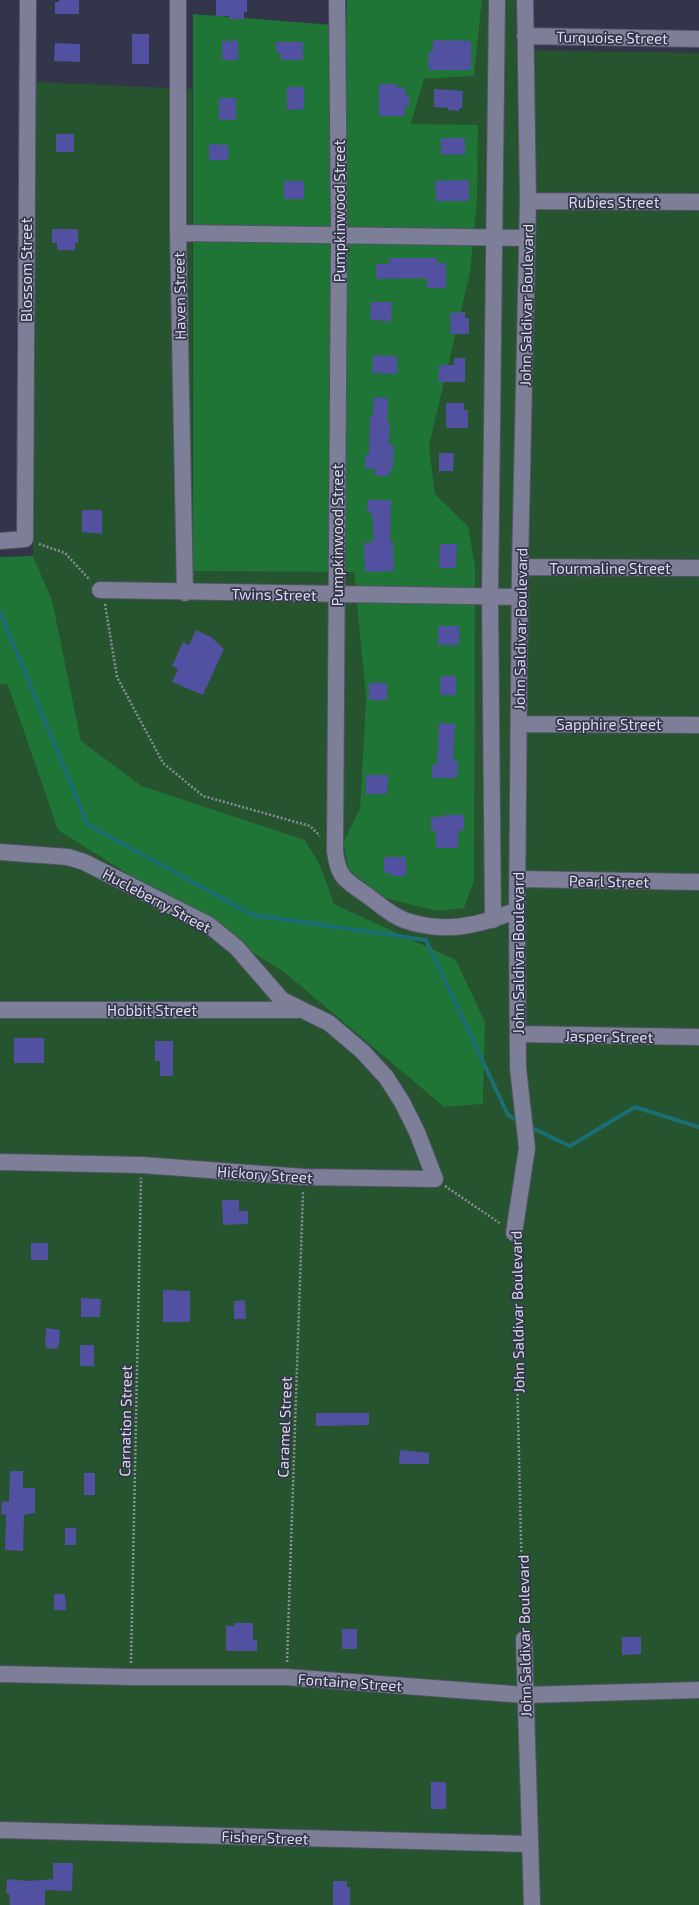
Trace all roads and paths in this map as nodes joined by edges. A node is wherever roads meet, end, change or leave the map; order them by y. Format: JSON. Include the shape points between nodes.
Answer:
{"nodes":[{"id":1,"x":28,"y":0,"type":"edge"},
{"id":2,"x":178,"y":0,"type":"edge"},
{"id":3,"x":337,"y":0,"type":"edge"},
{"id":4,"x":497,"y":0,"type":"edge"},
{"id":5,"x":525,"y":0,"type":"edge"},
{"id":6,"x":525,"y":36,"type":"junction"},
{"id":7,"x":699,"y":39,"type":"edge"},
{"id":8,"x":528,"y":201,"type":"junction"},
{"id":9,"x":699,"y":202,"type":"edge"},
{"id":10,"x":178,"y":232,"type":"junction"},
{"id":11,"x":339,"y":234,"type":"junction"},
{"id":12,"x":494,"y":237,"type":"junction"},
{"id":13,"x":527,"y":238,"type":"junction"},
{"id":14,"x":25,"y":539,"type":"junction"},
{"id":15,"x":0,"y":541,"type":"edge"},
{"id":16,"x":520,"y":567,"type":"junction"},
{"id":17,"x":699,"y":568,"type":"edge"},
{"id":18,"x":100,"y":590,"type":"junction"},
{"id":19,"x":185,"y":592,"type":"junction"},
{"id":20,"x":337,"y":595,"type":"junction"},
{"id":21,"x":490,"y":597,"type":"junction"},
{"id":22,"x":520,"y":597,"type":"junction"},
{"id":23,"x":519,"y":724,"type":"junction"},
{"id":24,"x":699,"y":725,"type":"edge"},
{"id":25,"x":0,"y":852,"type":"edge"},
{"id":26,"x":335,"y":852,"type":"junction"},
{"id":27,"x":518,"y":880,"type":"junction"},
{"id":28,"x":699,"y":882,"type":"edge"},
{"id":29,"x":517,"y":910,"type":"junction"},
{"id":30,"x":494,"y":920,"type":"junction"},
{"id":31,"x":0,"y":1010,"type":"edge"},
{"id":32,"x":304,"y":1010,"type":"junction"},
{"id":33,"x":518,"y":1034,"type":"junction"},
{"id":34,"x":699,"y":1037,"type":"edge"},
{"id":35,"x":0,"y":1162,"type":"edge"},
{"id":36,"x":142,"y":1165,"type":"junction"},
{"id":37,"x":304,"y":1177,"type":"junction"},
{"id":38,"x":435,"y":1179,"type":"junction"},
{"id":39,"x":514,"y":1233,"type":"junction"},
{"id":40,"x":524,"y":1639,"type":"joint"},
{"id":41,"x":0,"y":1674,"type":"edge"},
{"id":42,"x":131,"y":1677,"type":"junction"},
{"id":43,"x":286,"y":1677,"type":"junction"},
{"id":44,"x":699,"y":1690,"type":"edge"},
{"id":45,"x":525,"y":1695,"type":"junction"},
{"id":46,"x":0,"y":1830,"type":"edge"},
{"id":47,"x":529,"y":1844,"type":"junction"},
{"id":48,"x":532,"y":1905,"type":"edge"}],
"edges":[{"from":1,"to":14,"type":"street","name":"Blossom Street"},
{"from":2,"to":10,"type":"street","name":"Haven Street"},
{"from":3,"to":11,"type":"street","name":"Pumpkinwood Street"},
{"from":4,"to":12,"type":"street","name":"John Saldivar Boulevard"},
{"from":5,"to":6,"type":"street","name":"John Saldivar Boulevard"},
{"from":6,"to":7,"type":"street","name":"Turquoise Street"},
{"from":6,"to":8,"type":"street","name":"John Saldivar Boulevard"},
{"from":8,"to":9,"type":"street","name":"Rubies Street"},
{"from":8,"to":13,"type":"street","name":"John Saldivar Boulevard"},
{"from":10,"to":11,"type":"street"},
{"from":10,"to":19,"type":"street","name":"Haven Street"},
{"from":11,"to":12,"type":"street"},
{"from":11,"to":20,"type":"street","name":"Pumpkinwood Street"},
{"from":12,"to":13,"type":"street"},
{"from":12,"to":21,"type":"street","name":"John Saldivar Boulevard"},
{"from":13,"to":16,"type":"street","name":"John Saldivar Boulevard"},
{"from":14,"to":15,"type":"street"},
{"from":14,"to":18,"type":"path","via":[[65,553]]},
{"from":16,"to":17,"type":"street","name":"Tourmaline Street"},
{"from":16,"to":22,"type":"street","name":"John Saldivar Boulevard"},
{"from":18,"to":19,"type":"street","name":"Twins Street"},
{"from":18,"to":26,"type":"path","via":[[104,595],[117,677],[163,763],[203,796],[310,826]]},
{"from":19,"to":20,"type":"street","name":"Twins Street"},
{"from":20,"to":21,"type":"street","name":"Twins Street"},
{"from":20,"to":26,"type":"street","name":"Pumpkinwood Street"},
{"from":21,"to":22,"type":"street","name":"Twins Street"},
{"from":21,"to":30,"type":"street","name":"John Saldivar Boulevard"},
{"from":22,"to":23,"type":"street","name":"John Saldivar Boulevard"},
{"from":23,"to":24,"type":"street","name":"Sapphire Street"},
{"from":23,"to":27,"type":"street","name":"John Saldivar Boulevard"},
{"from":25,"to":32,"type":"street","name":"Hucleberry Street","via":[[68,856],[175,907],[208,925],[237,948],[282,1000]]},
{"from":26,"to":30,"type":"street","name":"Pumpkinwood Street","via":[[338,869],[345,880],[403,919],[430,926],[459,928]]},
{"from":27,"to":28,"type":"street","name":"Pearl Street"},
{"from":27,"to":29,"type":"street","name":"John Saldivar Boulevard"},
{"from":29,"to":30,"type":"street","name":"Pumpkinwood Street"},
{"from":29,"to":33,"type":"street","name":"John Saldivar Boulevard"},
{"from":31,"to":32,"type":"street","name":"Hobbit Street"},
{"from":32,"to":38,"type":"street","name":"Hucleberry Street","via":[[329,1023],[362,1051],[386,1077],[405,1108]]},
{"from":33,"to":34,"type":"street","name":"Jasper Street"},
{"from":33,"to":39,"type":"street","name":"John Saldivar Boulevard","via":[[518,1068],[527,1148]]},
{"from":35,"to":36,"type":"street","name":"Hickory Street"},
{"from":36,"to":37,"type":"street","name":"Hickory Street"},
{"from":36,"to":42,"type":"path","name":"Carnation Street"},
{"from":37,"to":38,"type":"street","name":"Hickory Street"},
{"from":37,"to":43,"type":"path","name":"Caramel Street"},
{"from":38,"to":39,"type":"path"},
{"from":39,"to":40,"type":"path","name":"John Saldivar Boulevard"},
{"from":40,"to":45,"type":"street","name":"John Saldivar Boulevard"},
{"from":41,"to":42,"type":"street","name":"Fontaine Street"},
{"from":42,"to":43,"type":"street","name":"Fontaine Street"},
{"from":43,"to":45,"type":"street","name":"Fontaine Street"},
{"from":44,"to":45,"type":"street","name":"Fontaine Street"},
{"from":45,"to":47,"type":"street","name":"John Saldivar Boulevard"},
{"from":46,"to":47,"type":"street","name":"Fisher Street"},
{"from":47,"to":48,"type":"street","name":"John Saldivar Boulevard"}]}
